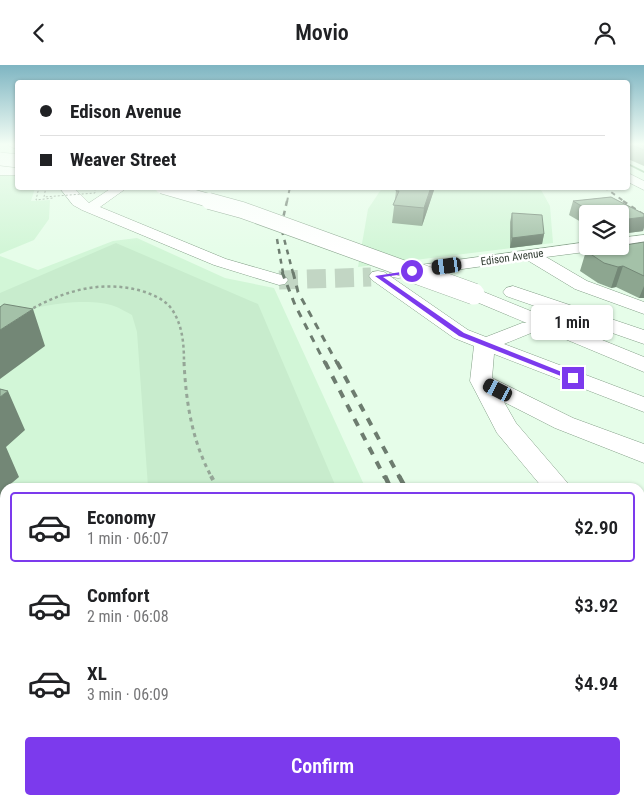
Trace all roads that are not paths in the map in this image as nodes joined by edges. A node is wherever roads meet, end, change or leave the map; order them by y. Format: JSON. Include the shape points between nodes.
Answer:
{"nodes":[{"id":1,"x":633,"y":180,"type":"edge"},
{"id":2,"x":644,"y":186,"type":"edge"},
{"id":3,"x":68,"y":190,"type":"edge"},
{"id":4,"x":81,"y":190,"type":"edge"},
{"id":5,"x":118,"y":190,"type":"edge"},
{"id":6,"x":172,"y":190,"type":"edge"},
{"id":7,"x":211,"y":190,"type":"edge"},
{"id":8,"x":93,"y":207,"type":"junction"},
{"id":9,"x":629,"y":243,"type":"edge"},
{"id":10,"x":643,"y":244,"type":"edge"},
{"id":11,"x":579,"y":248,"type":"edge"},
{"id":12,"x":529,"y":255,"type":"junction"},
{"id":13,"x":616,"y":259,"type":"edge"},
{"id":14,"x":578,"y":265,"type":"dead end"},
{"id":15,"x":549,"y":268,"type":"junction"},
{"id":16,"x":279,"y":280,"type":"tunnel mouth"},
{"id":17,"x":482,"y":289,"type":"junction"},
{"id":18,"x":644,"y":308,"type":"edge"},
{"id":19,"x":529,"y":327,"type":"dead end"},
{"id":20,"x":644,"y":330,"type":"edge"},
{"id":21,"x":644,"y":337,"type":"edge"},
{"id":22,"x":485,"y":344,"type":"junction"},
{"id":23,"x":644,"y":355,"type":"edge"},
{"id":24,"x":644,"y":365,"type":"edge"},
{"id":25,"x":481,"y":381,"type":"junction"},
{"id":26,"x":644,"y":405,"type":"edge"},
{"id":27,"x":644,"y":454,"type":"edge"},
{"id":28,"x":554,"y":483,"type":"edge"}],
"edges":[{"from":1,"to":2,"type":"street"},
{"from":3,"to":8,"type":"street","via":[[78,202]]},
{"from":4,"to":8,"type":"street"},
{"from":5,"to":8,"type":"street"},
{"from":6,"to":17,"type":"highway","bridge":true},
{"from":7,"to":17,"type":"highway","via":[[268,207]]},
{"from":8,"to":16,"type":"street","via":[[220,262]]},
{"from":9,"to":10,"type":"street"},
{"from":10,"to":13,"type":"street"},
{"from":11,"to":12,"type":"street","name":"Edison Avenue"},
{"from":12,"to":15,"type":"street"},
{"from":12,"to":22,"type":"street","name":"Edison Avenue","via":[[374,276],[461,335]]},
{"from":14,"to":15,"type":"street"},
{"from":15,"to":18,"type":"street","via":[[581,285]]},
{"from":17,"to":20,"type":"highway"},
{"from":17,"to":21,"type":"highway"},
{"from":17,"to":23,"type":"highway"},
{"from":17,"to":24,"type":"highway"},
{"from":19,"to":22,"type":"street"},
{"from":22,"to":25,"type":"street"},
{"from":22,"to":26,"type":"street"},
{"from":25,"to":27,"type":"street","via":[[564,423]]},
{"from":25,"to":28,"type":"street","via":[[506,427]]}]}
